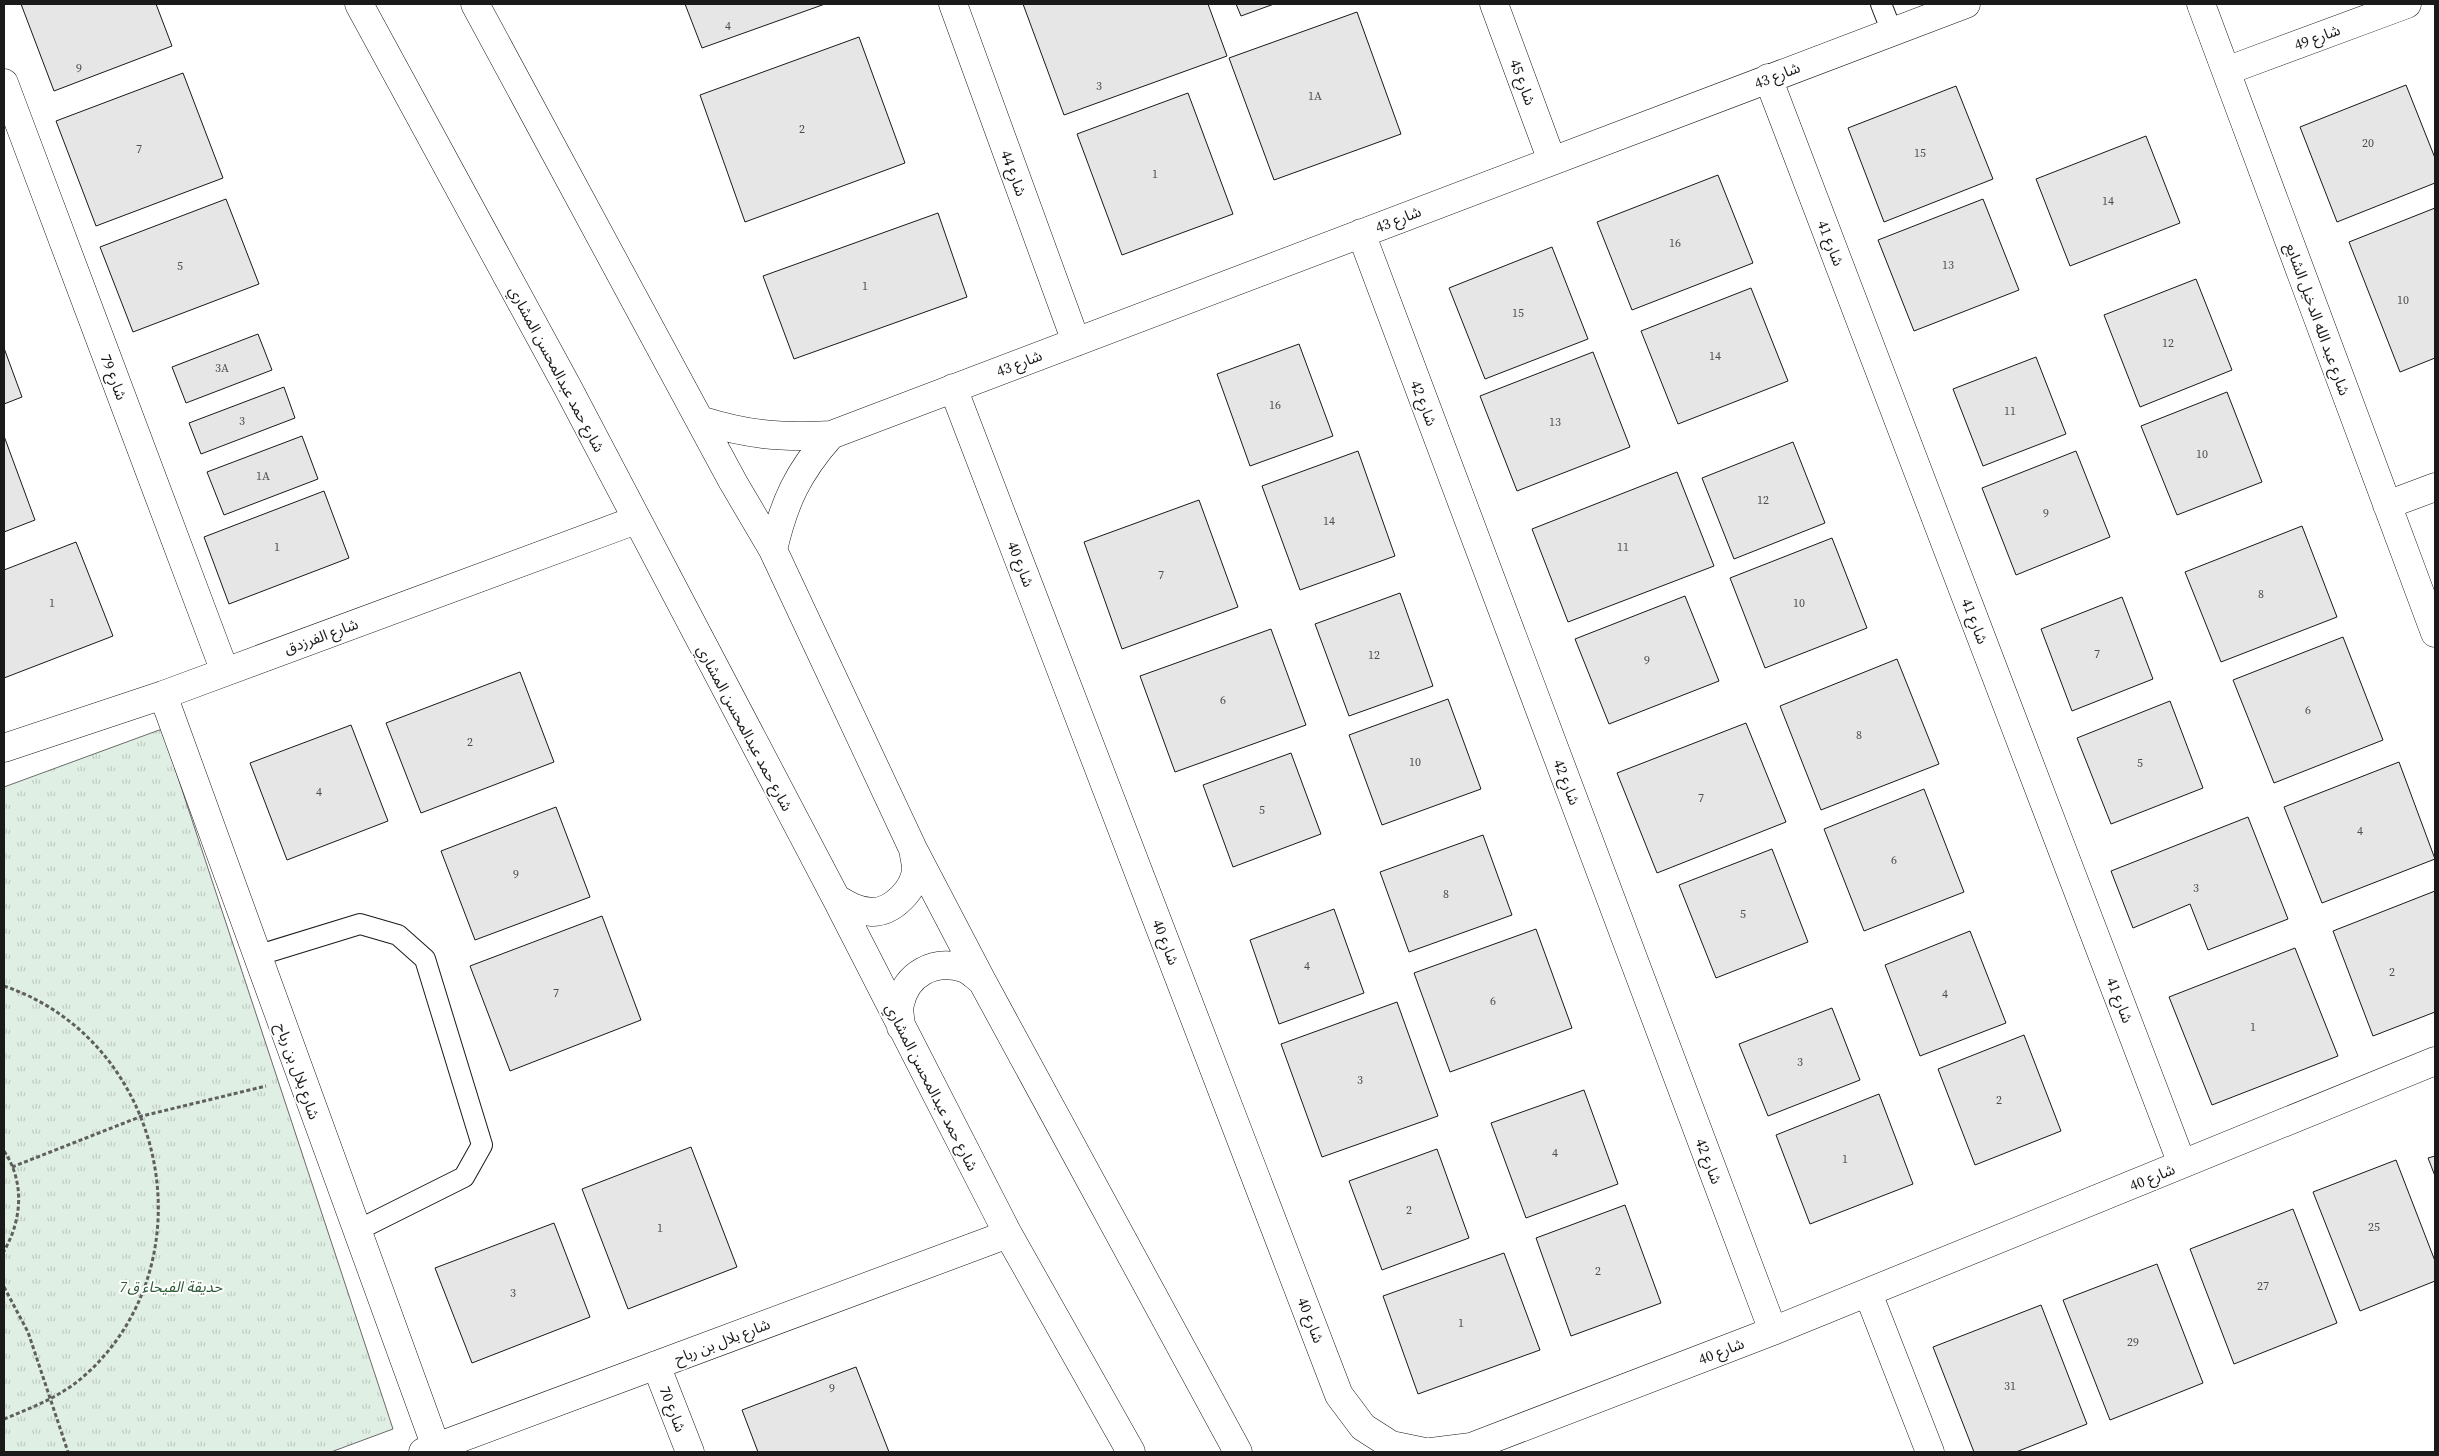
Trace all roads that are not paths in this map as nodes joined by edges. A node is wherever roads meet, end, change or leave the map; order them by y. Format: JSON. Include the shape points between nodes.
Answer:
{"nodes":[{"id":1,"x":359,"y":4,"type":"edge"},
{"id":2,"x":475,"y":4,"type":"edge"},
{"id":3,"x":953,"y":4,"type":"edge"},
{"id":4,"x":1494,"y":4,"type":"edge"},
{"id":5,"x":1881,"y":4,"type":"edge"},
{"id":6,"x":1966,"y":4,"type":"edge"},
{"id":7,"x":2201,"y":4,"type":"edge"},
{"id":8,"x":2407,"y":4,"type":"edge"},
{"id":9,"x":1892,"y":32,"type":"junction"},
{"id":10,"x":2226,"y":71,"type":"junction"},
{"id":11,"x":1768,"y":78,"type":"junction"},
{"id":12,"x":4,"y":82,"type":"edge"},
{"id":13,"x":1552,"y":161,"type":"junction"},
{"id":14,"x":1360,"y":233,"type":"junction"},
{"id":15,"x":1076,"y":342,"type":"junction"},
{"id":16,"x":953,"y":388,"type":"junction"},
{"id":17,"x":700,"y":420,"type":"junction"},
{"id":18,"x":831,"y":435,"type":"junction"},
{"id":19,"x":2435,"y":487,"type":"edge"},
{"id":20,"x":2387,"y":505,"type":"junction"},
{"id":21,"x":636,"y":520,"type":"junction"},
{"id":22,"x":773,"y":550,"type":"junction"},
{"id":23,"x":2435,"y":633,"type":"edge"},
{"id":24,"x":225,"y":672,"type":"junction"},
{"id":25,"x":163,"y":695,"type":"junction"},
{"id":26,"x":4,"y":748,"type":"edge"},
{"id":27,"x":913,"y":849,"type":"junction"},
{"id":28,"x":836,"y":898,"type":"junction"},
{"id":29,"x":256,"y":956,"type":"junction"},
{"id":30,"x":982,"y":981,"type":"junction"},
{"id":31,"x":901,"y":1028,"type":"junction"},
{"id":32,"x":2435,"y":1061,"type":"edge"},
{"id":33,"x":2182,"y":1164,"type":"junction"},
{"id":34,"x":356,"y":1230,"type":"junction"},
{"id":35,"x":1008,"y":1234,"type":"junction"},
{"id":36,"x":1868,"y":1293,"type":"junction"},
{"id":37,"x":1773,"y":1331,"type":"junction"},
{"id":38,"x":656,"y":1365,"type":"junction"},
{"id":39,"x":429,"y":1450,"type":"edge"},
{"id":40,"x":690,"y":1452,"type":"edge"},
{"id":41,"x":1130,"y":1452,"type":"edge"},
{"id":42,"x":1238,"y":1452,"type":"edge"},
{"id":43,"x":1425,"y":1452,"type":"edge"},
{"id":44,"x":1431,"y":1452,"type":"edge"},
{"id":45,"x":1930,"y":1452,"type":"edge"}],
"edges":[{"from":1,"to":21,"type":"street","name":"شارع حمد عبدالمحسن المشاري","via":[[568,388]]},
{"from":2,"to":17,"type":"street"},
{"from":3,"to":15,"type":"street","name":"شارع 44"},
{"from":4,"to":13,"type":"street","name":"شارع 45"},
{"from":5,"to":9,"type":"lane"},
{"from":6,"to":9,"type":"street","name":"شارع 43"},
{"from":7,"to":10,"type":"street","name":"شارع عبد الله الدخيل الشايع"},
{"from":8,"to":10,"type":"street","name":"شارع 49"},
{"from":9,"to":11,"type":"street","name":"شارع 43"},
{"from":10,"to":20,"type":"street","name":"شارع عبد الله الدخيل الشايع"},
{"from":11,"to":13,"type":"street","name":"شارع 43"},
{"from":11,"to":33,"type":"street","name":"شارع 41"},
{"from":12,"to":24,"type":"street","name":"شارع 79"},
{"from":13,"to":14,"type":"street","name":"شارع 43"},
{"from":14,"to":15,"type":"street","name":"شارع 43"},
{"from":14,"to":37,"type":"street","name":"شارع 42"},
{"from":15,"to":16,"type":"street","name":"شارع 43"},
{"from":16,"to":18,"type":"street","name":"شارع 43"},
{"from":16,"to":43,"type":"street","name":"شارع 40","via":[[1340,1395],[1363,1427],[1391,1444]]},
{"from":17,"to":18,"type":"street","name":"شارع 43","via":[[764,436]]},
{"from":17,"to":22,"type":"street"},
{"from":18,"to":22,"type":"street","name":"شارع 43","via":[[809,460],[792,487],[780,518]]},
{"from":19,"to":20,"type":"street"},
{"from":20,"to":23,"type":"street","name":"شارع عبد الله الدخيل الشايع"},
{"from":21,"to":24,"type":"street","name":"شارع الفرزدق"},
{"from":21,"to":28,"type":"street","name":"شارع حمد عبدالمحسن المشاري"},
{"from":22,"to":27,"type":"street"},
{"from":24,"to":25,"type":"street","name":"شارع الفرزدق"},
{"from":25,"to":26,"type":"street","name":"شارع الفرزدق"},
{"from":25,"to":29,"type":"street","name":"شارع بلال بن رباح"},
{"from":27,"to":28,"type":"street","via":[[916,870],[909,890],[894,904],[874,912],[853,909]]},
{"from":27,"to":30,"type":"street"},
{"from":28,"to":31,"type":"street","name":"شارع حمد عبدالمحسن المشاري"},
{"from":29,"to":34,"type":"street","name":"شارع بلال بن رباح"},
{"from":29,"to":34,"type":"lane","via":[[360,924],[398,936],[425,959],[482,1145],[464,1177]]},
{"from":30,"to":31,"type":"street","via":[[965,968],[950,965],[922,970],[906,985],[899,1006]]},
{"from":30,"to":42,"type":"street"},
{"from":31,"to":35,"type":"street","name":"شارع حمد عبدالمحسن المشاري"},
{"from":32,"to":33,"type":"street","name":"شارع 40"},
{"from":33,"to":36,"type":"street","name":"شارع 40"},
{"from":34,"to":39,"type":"street","name":"شارع بلال بن رباح"},
{"from":35,"to":38,"type":"street","name":"شارع بلال بن رباح"},
{"from":35,"to":41,"type":"street","name":"شارع حمد عبدالمحسن المشاري"},
{"from":36,"to":37,"type":"street","name":"شارع 40"},
{"from":36,"to":45,"type":"street"},
{"from":37,"to":44,"type":"street","name":"شارع 40","via":[[1471,1447]]},
{"from":38,"to":39,"type":"street","name":"شارع بلال بن رباح"},
{"from":38,"to":40,"type":"street","name":"شارع 70"}]}
